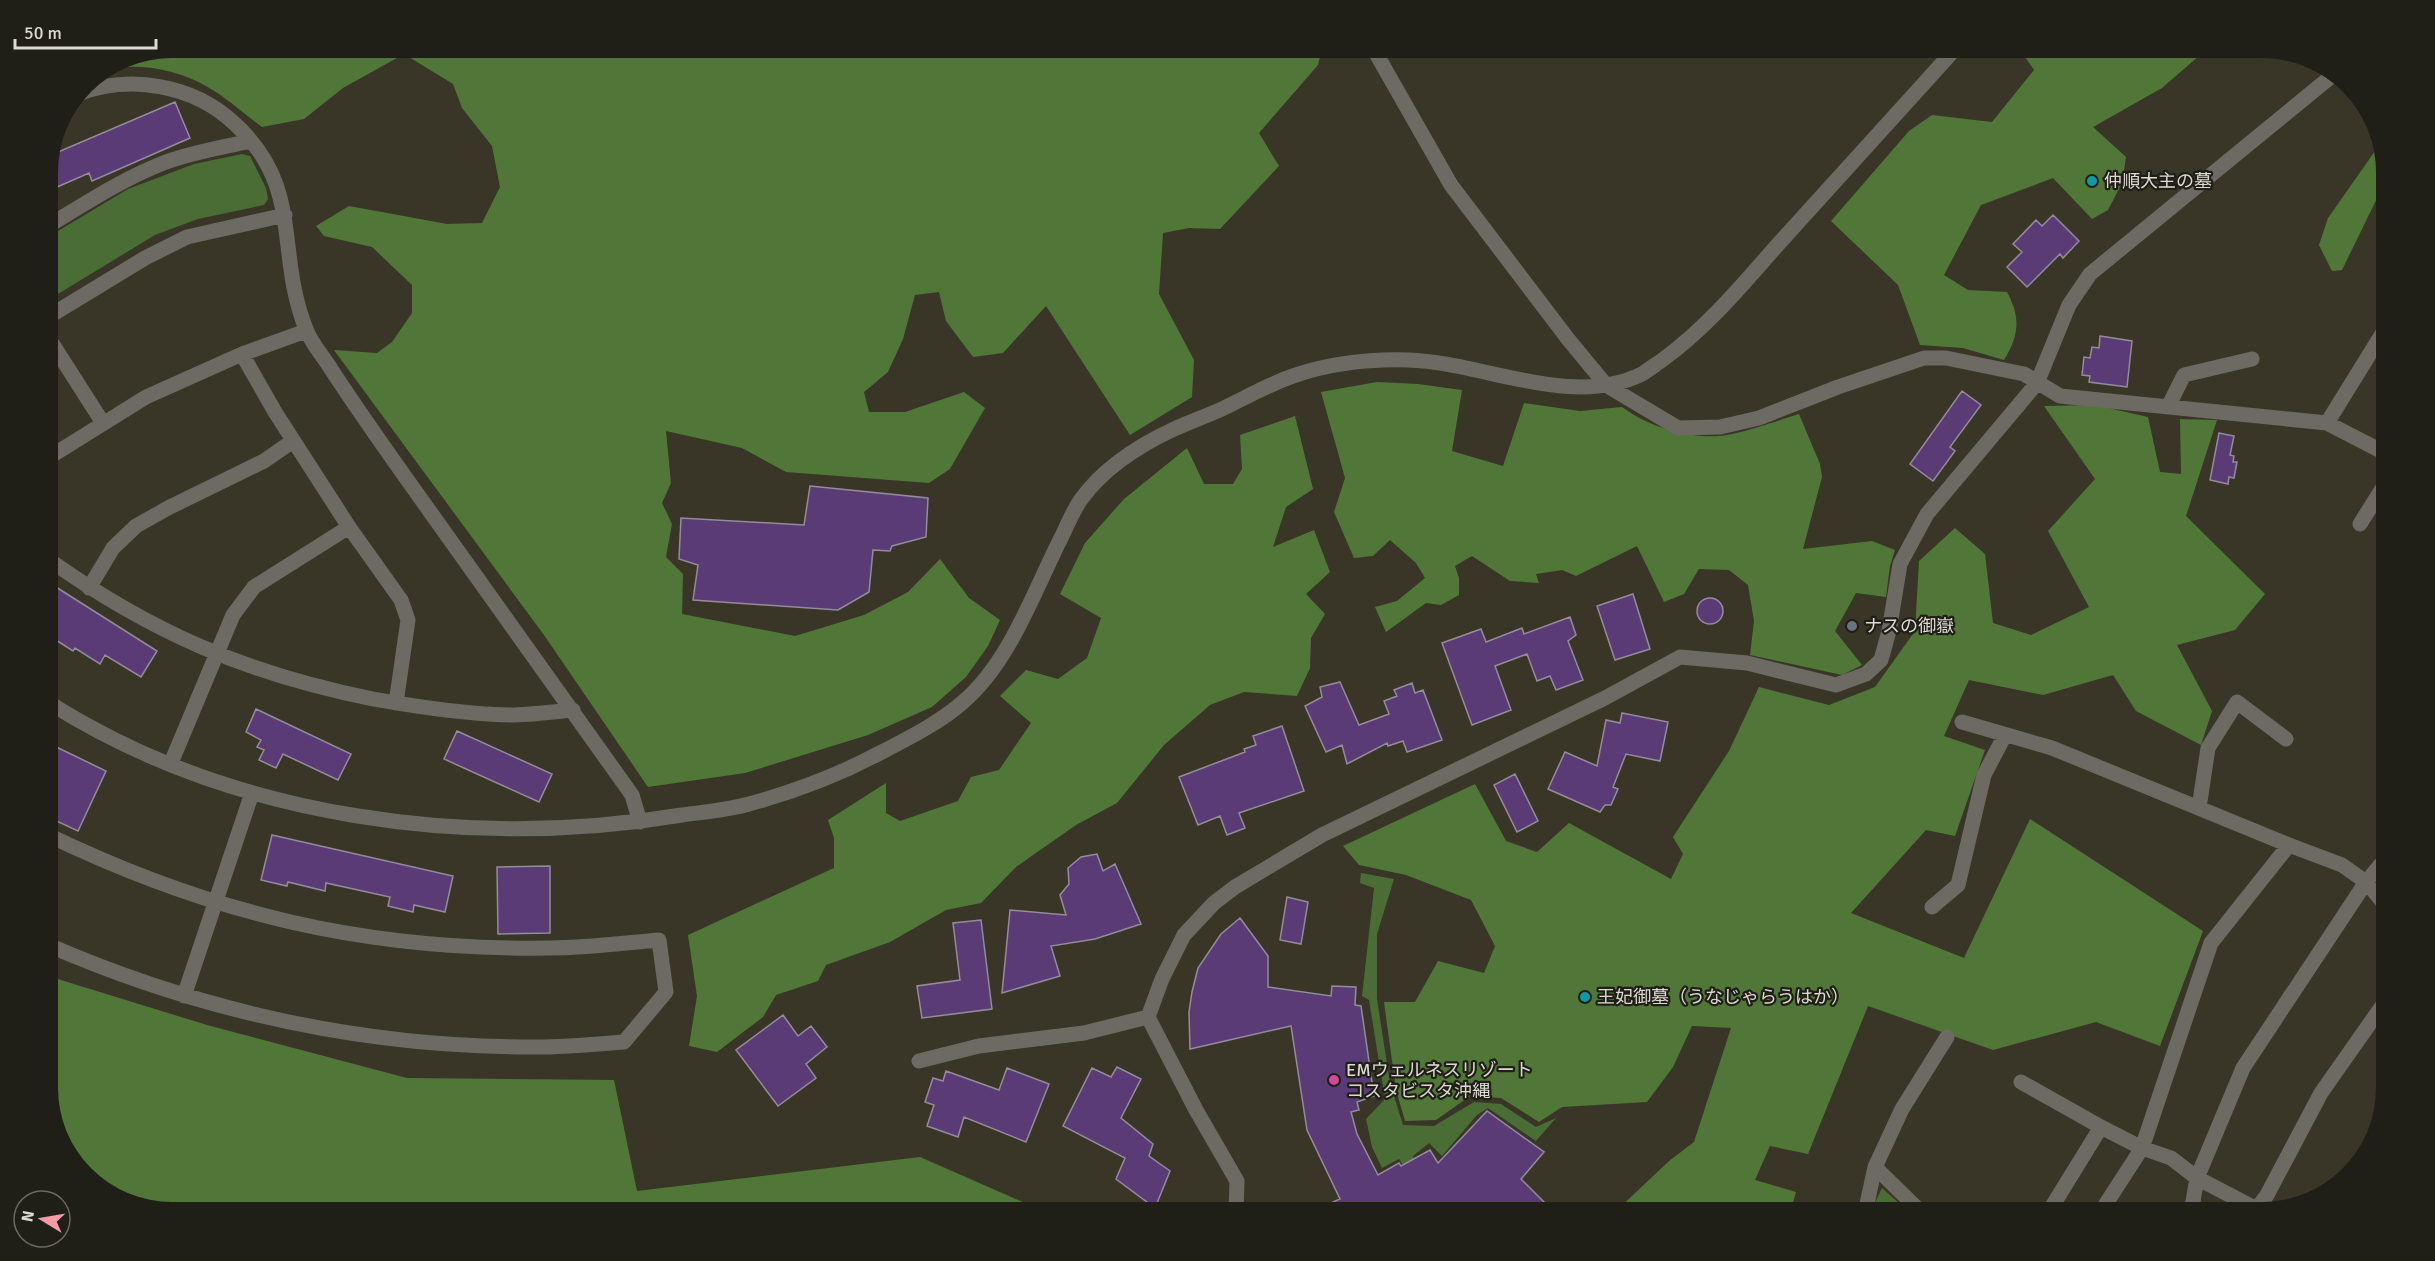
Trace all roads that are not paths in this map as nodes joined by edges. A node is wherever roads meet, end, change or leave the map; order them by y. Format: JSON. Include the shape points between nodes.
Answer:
{"nodes":[{"id":1,"x":1379,"y":58,"type":"edge"},
{"id":2,"x":1947,"y":58,"type":"edge"},
{"id":3,"x":2328,"y":79,"type":"edge"},
{"id":4,"x":94,"y":90,"type":"edge"},
{"id":5,"x":251,"y":141,"type":"junction"},
{"id":6,"x":285,"y":215,"type":"junction"},
{"id":7,"x":59,"y":219,"type":"edge"},
{"id":8,"x":59,"y":310,"type":"edge"},
{"id":9,"x":306,"y":331,"type":"junction"},
{"id":10,"x":2376,"y":344,"type":"edge"},
{"id":11,"x":59,"y":354,"type":"edge"},
{"id":12,"x":242,"y":354,"type":"junction"},
{"id":13,"x":2253,"y":360,"type":"dead end"},
{"id":14,"x":2037,"y":382,"type":"junction"},
{"id":15,"x":1606,"y":385,"type":"junction"},
{"id":16,"x":2168,"y":407,"type":"junction"},
{"id":17,"x":103,"y":423,"type":"junction"},
{"id":18,"x":2327,"y":423,"type":"junction"},
{"id":19,"x":293,"y":441,"type":"junction"},
{"id":20,"x":2376,"y":448,"type":"edge"},
{"id":21,"x":59,"y":451,"type":"edge"},
{"id":22,"x":2376,"y":499,"type":"edge"},
{"id":23,"x":2360,"y":524,"type":"dead end"},
{"id":24,"x":349,"y":527,"type":"junction"},
{"id":25,"x":59,"y":567,"type":"edge"},
{"id":26,"x":89,"y":588,"type":"junction"},
{"id":27,"x":216,"y":655,"type":"junction"},
{"id":28,"x":396,"y":703,"type":"junction"},
{"id":29,"x":59,"y":708,"type":"edge"},
{"id":30,"x":573,"y":710,"type":"junction"},
{"id":31,"x":1962,"y":722,"type":"dead end"},
{"id":32,"x":2005,"y":735,"type":"junction"},
{"id":33,"x":2286,"y":739,"type":"dead end"},
{"id":34,"x":171,"y":763,"type":"junction"},
{"id":35,"x":252,"y":793,"type":"junction"},
{"id":36,"x":2199,"y":808,"type":"junction"},
{"id":37,"x":640,"y":822,"type":"junction"},
{"id":38,"x":59,"y":840,"type":"edge"},
{"id":39,"x":2289,"y":845,"type":"junction"},
{"id":40,"x":2376,"y":870,"type":"edge"},
{"id":41,"x":2366,"y":882,"type":"junction"},
{"id":42,"x":2376,"y":894,"type":"edge"},
{"id":43,"x":216,"y":903,"type":"junction"},
{"id":44,"x":1932,"y":907,"type":"dead end"},
{"id":45,"x":59,"y":950,"type":"edge"},
{"id":46,"x":184,"y":996,"type":"junction"},
{"id":47,"x":2376,"y":1015,"type":"edge"},
{"id":48,"x":1148,"y":1017,"type":"junction"},
{"id":49,"x":1947,"y":1037,"type":"dead end"},
{"id":50,"x":919,"y":1061,"type":"dead end"},
{"id":51,"x":2021,"y":1082,"type":"dead end"},
{"id":52,"x":2101,"y":1127,"type":"junction"},
{"id":53,"x":2142,"y":1148,"type":"junction"},
{"id":54,"x":1875,"y":1167,"type":"junction"},
{"id":55,"x":2197,"y":1178,"type":"junction"},
{"id":56,"x":1236,"y":1202,"type":"edge"},
{"id":57,"x":1867,"y":1202,"type":"edge"},
{"id":58,"x":1911,"y":1202,"type":"edge"},
{"id":59,"x":2055,"y":1202,"type":"edge"},
{"id":60,"x":2107,"y":1202,"type":"edge"},
{"id":61,"x":2193,"y":1202,"type":"edge"},
{"id":62,"x":2240,"y":1202,"type":"edge"},
{"id":63,"x":2263,"y":1202,"type":"edge"}],
"edges":[{"from":1,"to":15,"type":"street","via":[[1451,185]]},
{"from":2,"to":15,"type":"street","via":[[1686,343],[1643,374]]},
{"from":3,"to":14,"type":"street","via":[[2090,274],[2069,305]]},
{"from":4,"to":5,"type":"street","via":[[122,84],[171,89],[205,103],[235,123]]},
{"from":5,"to":6,"type":"street","via":[[276,181]]},
{"from":5,"to":7,"type":"street","via":[[166,162],[101,193]]},
{"from":6,"to":8,"type":"street","via":[[187,237]]},
{"from":6,"to":9,"type":"street","via":[[292,287]]},
{"from":9,"to":12,"type":"street"},
{"from":9,"to":30,"type":"street","via":[[359,412]]},
{"from":10,"to":18,"type":"street"},
{"from":11,"to":17,"type":"street"},
{"from":12,"to":17,"type":"street","via":[[146,397]]},
{"from":12,"to":19,"type":"street"},
{"from":13,"to":16,"type":"street","via":[[2184,375]]},
{"from":14,"to":15,"type":"street","via":[[2024,374],[1946,358],[1924,358],[1759,418],[1720,427],[1689,428],[1678,428]]},
{"from":14,"to":16,"type":"street","via":[[2060,396]]},
{"from":14,"to":48,"type":"street","via":[[1927,514],[1900,564],[1881,660],[1866,674],[1836,685],[1747,663],[1680,657],[1605,698],[1322,835],[1235,887],[1184,935]]},
{"from":15,"to":37,"type":"street","via":[[1572,387],[1412,360],[1358,361],[1296,375],[1172,430],[1129,453],[1098,479],[1079,502],[1021,621],[991,671],[966,700],[893,747],[837,775],[746,805]]},
{"from":16,"to":18,"type":"street"},
{"from":17,"to":21,"type":"street"},
{"from":18,"to":20,"type":"street"},
{"from":19,"to":24,"type":"street"},
{"from":19,"to":26,"type":"street","via":[[264,461],[136,526],[113,548]]},
{"from":22,"to":23,"type":"street"},
{"from":24,"to":27,"type":"street","via":[[254,587],[233,615]]},
{"from":24,"to":28,"type":"street","via":[[395,590],[408,620]]},
{"from":25,"to":26,"type":"street"},
{"from":26,"to":27,"type":"street"},
{"from":27,"to":28,"type":"street","via":[[321,688]]},
{"from":27,"to":34,"type":"street"},
{"from":28,"to":30,"type":"street","via":[[510,715]]},
{"from":29,"to":34,"type":"street"},
{"from":30,"to":37,"type":"street","via":[[632,795]]},
{"from":31,"to":32,"type":"street"},
{"from":32,"to":36,"type":"street","via":[[2052,748]]},
{"from":32,"to":44,"type":"street","via":[[1984,775],[1958,885]]},
{"from":33,"to":36,"type":"street","via":[[2237,702],[2208,748]]},
{"from":34,"to":35,"type":"street"},
{"from":35,"to":37,"type":"street","via":[[349,814],[468,828],[538,829]]},
{"from":35,"to":43,"type":"street"},
{"from":36,"to":39,"type":"street"},
{"from":38,"to":43,"type":"street"},
{"from":39,"to":41,"type":"street","via":[[2342,866]]},
{"from":39,"to":53,"type":"street","via":[[2211,943]]},
{"from":40,"to":41,"type":"street"},
{"from":41,"to":42,"type":"street"},
{"from":41,"to":55,"type":"street","via":[[2243,1068]]},
{"from":43,"to":46,"type":"street"},
{"from":43,"to":46,"type":"street","via":[[325,930],[440,945],[551,948],[659,940],[666,992],[624,1042],[539,1047],[465,1045],[329,1031]]},
{"from":45,"to":46,"type":"street"},
{"from":47,"to":63,"type":"street","via":[[2321,1093]]},
{"from":48,"to":50,"type":"street","via":[[1084,1033],[979,1046]]},
{"from":48,"to":56,"type":"street","via":[[1237,1181]]},
{"from":49,"to":54,"type":"street","via":[[1902,1109]]},
{"from":51,"to":52,"type":"street"},
{"from":52,"to":53,"type":"street"},
{"from":52,"to":59,"type":"street"},
{"from":53,"to":55,"type":"street","via":[[2171,1158]]},
{"from":53,"to":60,"type":"street"},
{"from":54,"to":57,"type":"street"},
{"from":54,"to":58,"type":"street"},
{"from":55,"to":61,"type":"street"},
{"from":55,"to":62,"type":"street"}]}
